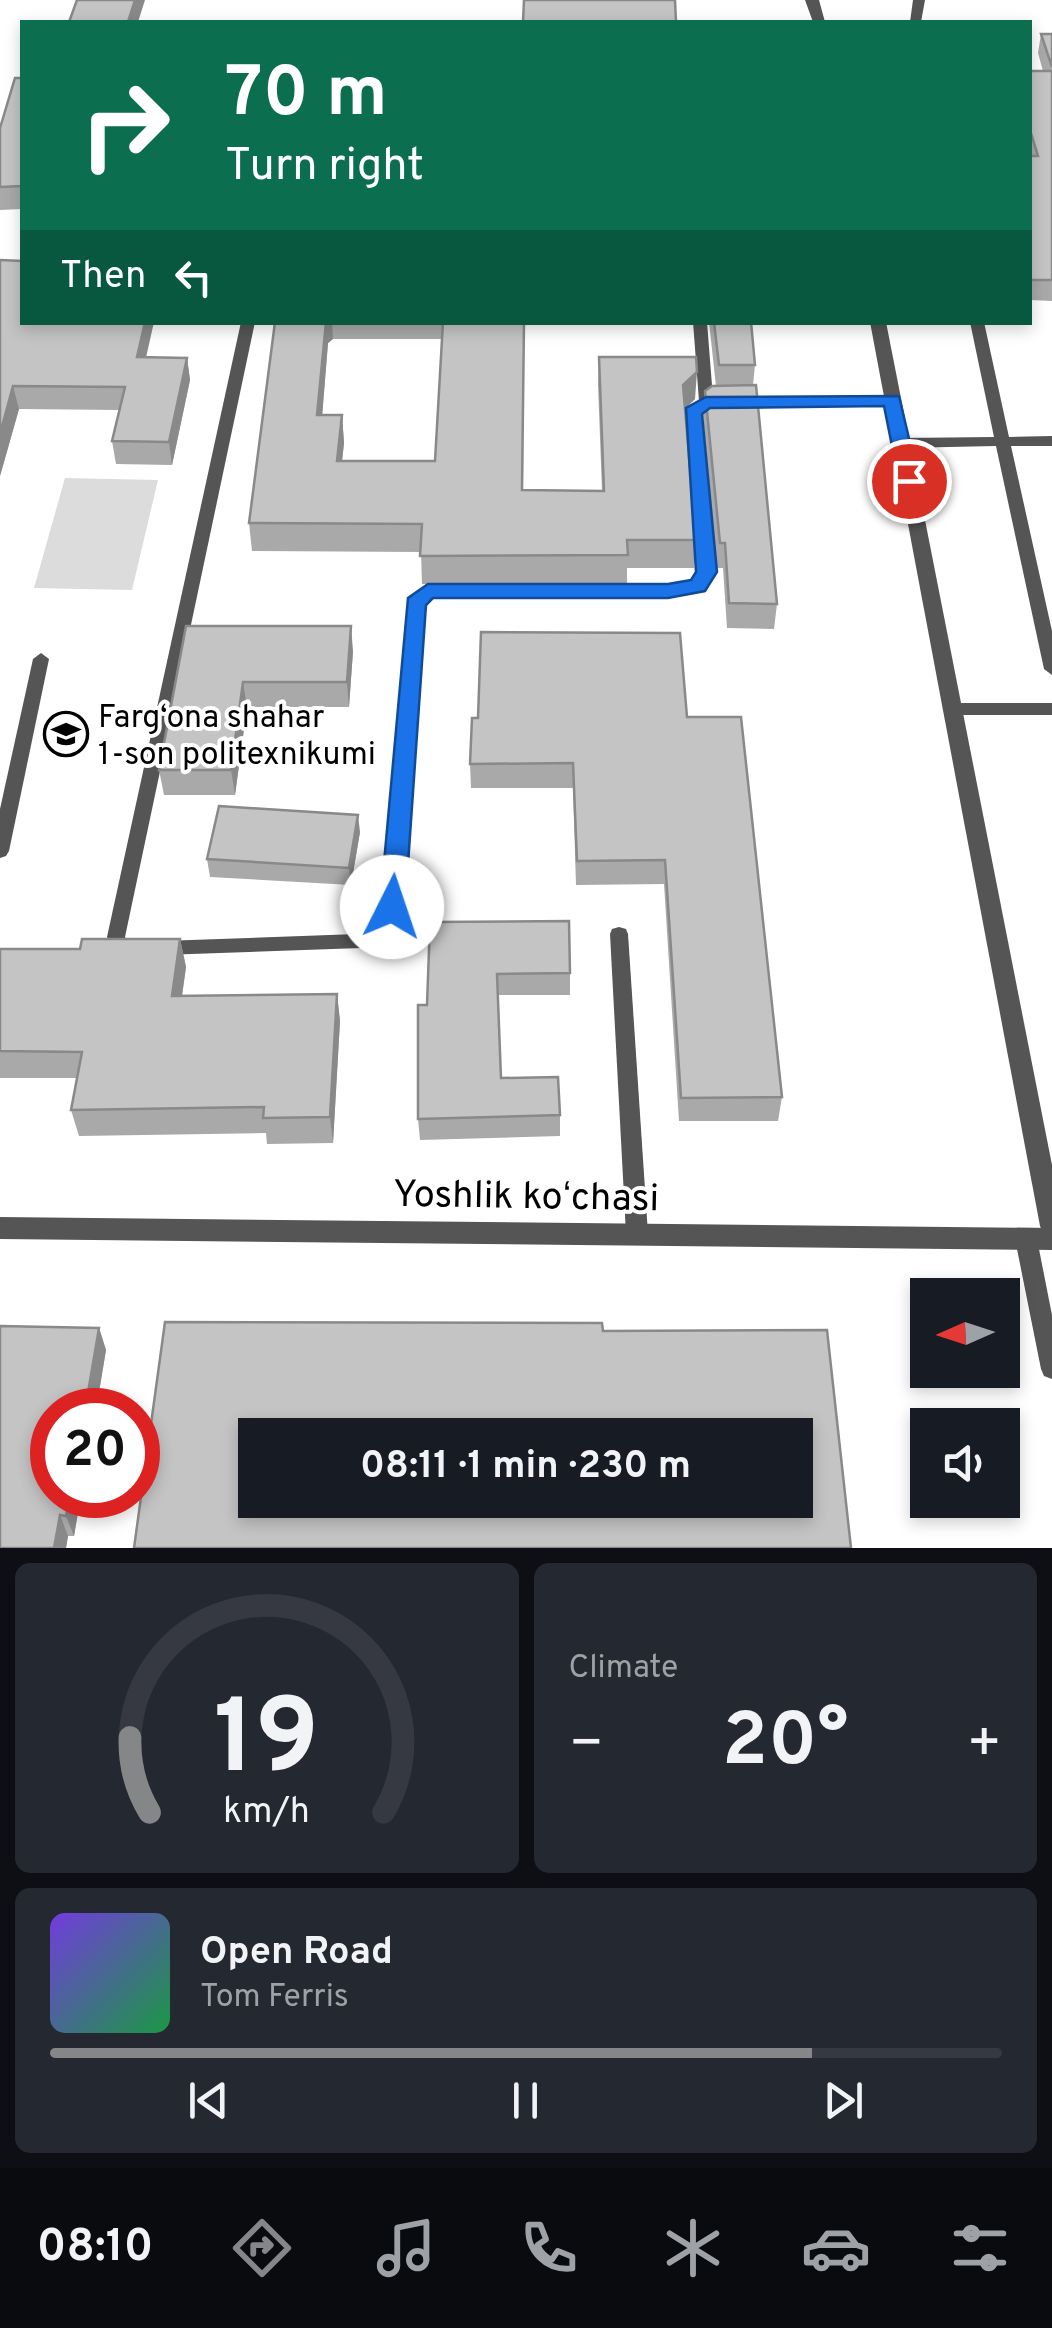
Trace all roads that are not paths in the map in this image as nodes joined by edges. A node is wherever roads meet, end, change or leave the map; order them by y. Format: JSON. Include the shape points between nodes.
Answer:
{"nodes":[{"id":1,"x":247,"y":325,"type":"edge"},
{"id":2,"x":700,"y":325,"type":"edge"},
{"id":3,"x":879,"y":325,"type":"edge"},
{"id":4,"x":979,"y":325,"type":"edge"},
{"id":5,"x":893,"y":400,"type":"junction"},
{"id":6,"x":706,"y":402,"type":"junction"},
{"id":7,"x":1004,"y":441,"type":"junction"},
{"id":8,"x":1052,"y":441,"type":"edge"},
{"id":9,"x":901,"y":443,"type":"junction"},
{"id":10,"x":41,"y":659,"type":"dead end"},
{"id":11,"x":1052,"y":670,"type":"edge"},
{"id":12,"x":954,"y":709,"type":"junction"},
{"id":13,"x":1052,"y":709,"type":"edge"},
{"id":14,"x":0,"y":851,"type":"edge"},
{"id":15,"x":620,"y":934,"type":"dead end"},
{"id":16,"x":1052,"y":1226,"type":"edge"},
{"id":17,"x":0,"y":1228,"type":"edge"},
{"id":18,"x":637,"y":1234,"type":"junction"},
{"id":19,"x":1026,"y":1238,"type":"junction"},
{"id":20,"x":1052,"y":1239,"type":"edge"},
{"id":21,"x":1052,"y":1370,"type":"edge"}],
"edges":[{"from":1,"to":6,"type":"lane","via":[[116,937],[121,947],[361,942],[385,924],[392,907],[416,603],[428,592],[698,586],[706,572],[692,412]]},
{"from":2,"to":6,"type":"lane"},
{"from":3,"to":5,"type":"street"},
{"from":4,"to":7,"type":"lane"},
{"from":5,"to":6,"type":"lane"},
{"from":5,"to":9,"type":"street"},
{"from":7,"to":8,"type":"lane"},
{"from":7,"to":9,"type":"lane"},
{"from":7,"to":11,"type":"lane"},
{"from":9,"to":12,"type":"street"},
{"from":10,"to":14,"type":"lane"},
{"from":12,"to":13,"type":"lane"},
{"from":12,"to":16,"type":"street"},
{"from":15,"to":18,"type":"lane"},
{"from":17,"to":18,"type":"street","name":"Yoshlik koʻchasi"},
{"from":18,"to":19,"type":"street","name":"Yoshlik koʻchasi"},
{"from":19,"to":20,"type":"street","name":"Yoshlik koʻchasi"},
{"from":19,"to":21,"type":"lane"}]}
